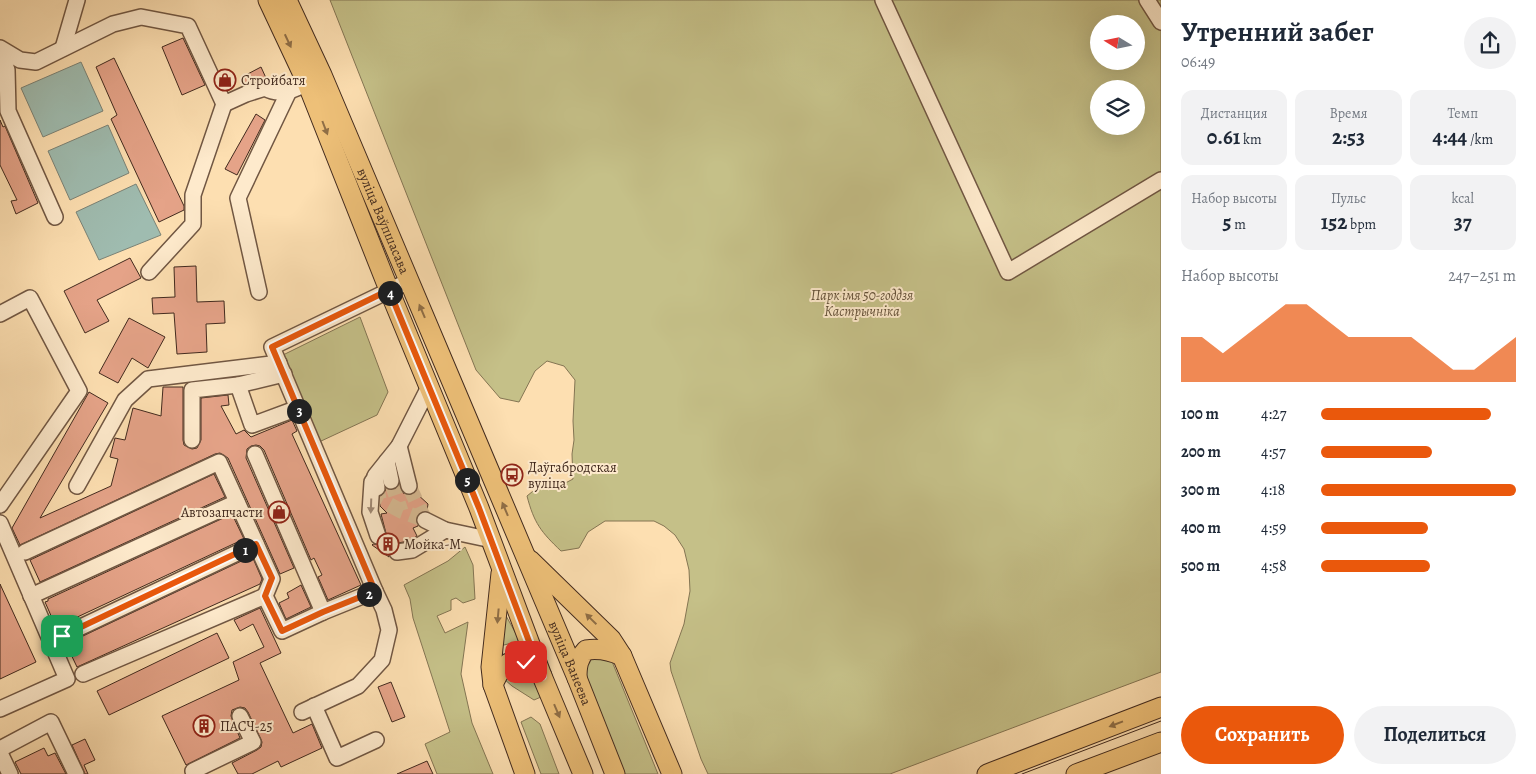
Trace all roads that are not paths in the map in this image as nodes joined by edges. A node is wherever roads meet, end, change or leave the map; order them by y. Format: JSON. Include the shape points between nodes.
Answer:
{"nodes":[{"id":1,"x":77,"y":0,"type":"edge"},
{"id":2,"x":268,"y":0,"type":"edge"},
{"id":3,"x":287,"y":0,"type":"edge"},
{"id":4,"x":883,"y":0,"type":"edge"},
{"id":5,"x":1147,"y":0,"type":"edge"},
{"id":6,"x":1161,"y":22,"type":"edge"},
{"id":7,"x":63,"y":48,"type":"junction"},
{"id":8,"x":0,"y":49,"type":"edge"},
{"id":9,"x":314,"y":79,"type":"junction"},
{"id":10,"x":289,"y":91,"type":"junction"},
{"id":11,"x":224,"y":104,"type":"junction"},
{"id":12,"x":1161,"y":180,"type":"edge"},
{"id":13,"x":56,"y":218,"type":"dead end"},
{"id":14,"x":149,"y":272,"type":"dead end"},
{"id":15,"x":409,"y":281,"type":"junction"},
{"id":16,"x":389,"y":290,"type":"junction"},
{"id":17,"x":259,"y":292,"type":"dead end"},
{"id":18,"x":0,"y":314,"type":"edge"},
{"id":19,"x":282,"y":369,"type":"junction"},
{"id":20,"x":238,"y":385,"type":"junction"},
{"id":21,"x":429,"y":387,"type":"junction"},
{"id":22,"x":298,"y":408,"type":"junction"},
{"id":23,"x":192,"y":440,"type":"dead end"},
{"id":24,"x":399,"y":446,"type":"junction"},
{"id":25,"x":255,"y":454,"type":"dead end"},
{"id":26,"x":387,"y":461,"type":"junction"},
{"id":27,"x":391,"y":481,"type":"tunnel mouth"},
{"id":28,"x":77,"y":486,"type":"dead end"},
{"id":29,"x":409,"y":486,"type":"tunnel mouth"},
{"id":30,"x":237,"y":502,"type":"junction"},
{"id":31,"x":0,"y":505,"type":"edge"},
{"id":32,"x":479,"y":508,"type":"joint"},
{"id":33,"x":425,"y":520,"type":"dead end"},
{"id":34,"x":0,"y":523,"type":"edge"},
{"id":35,"x":445,"y":530,"type":"junction"},
{"id":36,"x":378,"y":536,"type":"tunnel mouth"},
{"id":37,"x":492,"y":540,"type":"junction"},
{"id":38,"x":256,"y":544,"type":"junction"},
{"id":39,"x":25,"y":552,"type":"dead end"},
{"id":40,"x":397,"y":552,"type":"dead end"},
{"id":41,"x":524,"y":554,"type":"junction"},
{"id":42,"x":502,"y":567,"type":"junction"},
{"id":43,"x":375,"y":591,"type":"junction"},
{"id":44,"x":31,"y":596,"type":"junction"},
{"id":45,"x":265,"y":596,"type":"junction"},
{"id":46,"x":323,"y":612,"type":"junction"},
{"id":47,"x":62,"y":636,"type":"dead end"},
{"id":48,"x":622,"y":656,"type":"junction"},
{"id":49,"x":83,"y":674,"type":"dead end"},
{"id":50,"x":542,"y":676,"type":"junction"},
{"id":51,"x":577,"y":678,"type":"junction"},
{"id":52,"x":493,"y":685,"type":"junction"},
{"id":53,"x":1161,"y":707,"type":"edge"},
{"id":54,"x":0,"y":709,"type":"edge"},
{"id":55,"x":240,"y":716,"type":"dead end"},
{"id":56,"x":376,"y":740,"type":"dead end"},
{"id":57,"x":1161,"y":742,"type":"edge"},
{"id":58,"x":0,"y":750,"type":"edge"},
{"id":59,"x":0,"y":753,"type":"edge"},
{"id":60,"x":190,"y":773,"type":"edge"},
{"id":61,"x":10,"y":774,"type":"edge"},
{"id":62,"x":76,"y":774,"type":"edge"},
{"id":63,"x":525,"y":774,"type":"edge"},
{"id":64,"x":583,"y":774,"type":"edge"},
{"id":65,"x":615,"y":774,"type":"edge"},
{"id":66,"x":672,"y":774,"type":"edge"},
{"id":67,"x":987,"y":774,"type":"edge"},
{"id":68,"x":1076,"y":774,"type":"edge"}],
"edges":[{"from":1,"to":7,"type":"lane"},
{"from":2,"to":9,"type":"main road","name":"вуліца Ваўпшасава","one_way":true},
{"from":3,"to":9,"type":"main road","name":"вуліца Ваўпшасава"},
{"from":4,"to":12,"type":"lane","via":[[1008,272]]},
{"from":5,"to":6,"type":"lane"},
{"from":7,"to":8,"type":"lane","via":[[36,62],[20,60]]},
{"from":7,"to":11,"type":"lane","via":[[113,24],[141,17],[188,26]]},
{"from":8,"to":13,"type":"lane","via":[[7,70],[8,111]]},
{"from":9,"to":10,"type":"lane"},
{"from":9,"to":15,"type":"main road","name":"вуліца Ваўпшасава"},
{"from":9,"to":16,"type":"main road","name":"вуліца Ваўпшасава","one_way":true},
{"from":10,"to":11,"type":"lane","via":[[273,93],[265,88]]},
{"from":10,"to":17,"type":"lane","via":[[238,198]]},
{"from":11,"to":14,"type":"lane","via":[[194,195],[193,224]]},
{"from":15,"to":16,"type":"lane"},
{"from":41,"to":15,"type":"main road","name":"вуліца Ваўпшасава","one_way":true},
{"from":16,"to":19,"type":"lane","via":[[272,347]]},
{"from":16,"to":21,"type":"main road","name":"вуліца Ваўпшасава"},
{"from":18,"to":31,"type":"lane","via":[[30,298],[79,391]]},
{"from":19,"to":20,"type":"lane"},
{"from":19,"to":22,"type":"lane"},
{"from":19,"to":28,"type":"lane","via":[[148,378],[125,400]]},
{"from":20,"to":22,"type":"lane","via":[[252,425]]},
{"from":20,"to":23,"type":"lane","via":[[192,390]]},
{"from":21,"to":24,"type":"lane"},
{"from":21,"to":32,"type":"main road","name":"вуліца Ваўпшасава"},
{"from":22,"to":43,"type":"lane"},
{"from":24,"to":26,"type":"lane"},
{"from":24,"to":29,"type":"lane"},
{"from":25,"to":46,"type":"lane"},
{"from":26,"to":27,"type":"lane"},
{"from":26,"to":36,"type":"lane","one_way":true,"via":[[376,482],[372,482],[370,512]]},
{"from":30,"to":38,"type":"lane"},
{"from":30,"to":39,"type":"lane","via":[[219,462]]},
{"from":30,"to":44,"type":"lane"},
{"from":32,"to":37,"type":"main road","name":"вуліца Ванеева"},
{"from":33,"to":35,"type":"lane"},
{"from":34,"to":44,"type":"lane"},
{"from":35,"to":37,"type":"lane"},
{"from":35,"to":40,"type":"lane","via":[[412,550]]},
{"from":37,"to":42,"type":"main road","name":"вуліца Ванеева"},
{"from":38,"to":45,"type":"lane","via":[[272,578]]},
{"from":38,"to":47,"type":"lane"},
{"from":48,"to":41,"type":"main road","one_way":true,"via":[[611,639]]},
{"from":41,"to":51,"type":"main road","name":"вуліца Ванеева"},
{"from":42,"to":50,"type":"main road","name":"вуліца Ванеева"},
{"from":42,"to":52,"type":"main road","one_way":true,"via":[[491,667]]},
{"from":43,"to":46,"type":"lane"},
{"from":43,"to":56,"type":"lane","via":[[389,630],[382,660],[358,686],[308,709],[337,758]]},
{"from":44,"to":54,"type":"lane","via":[[67,679]]},
{"from":45,"to":46,"type":"lane","via":[[282,631]]},
{"from":45,"to":49,"type":"lane"},
{"from":48,"to":51,"type":"main road","via":[[612,650],[586,650],[578,663]]},
{"from":48,"to":66,"type":"main road"},
{"from":50,"to":52,"type":"main road","via":[[526,662],[513,662],[506,664]]},
{"from":50,"to":64,"type":"main road","name":"вуліца Ванеева","one_way":true},
{"from":51,"to":65,"type":"main road","name":"вуліца Ванеева"},
{"from":52,"to":63,"type":"main road"},
{"from":53,"to":67,"type":"main road","one_way":true},
{"from":55,"to":60,"type":"lane","via":[[253,742]]},
{"from":57,"to":68,"type":"main road"},
{"from":58,"to":62,"type":"lane","via":[[51,722]]},
{"from":59,"to":61,"type":"lane"}]}
